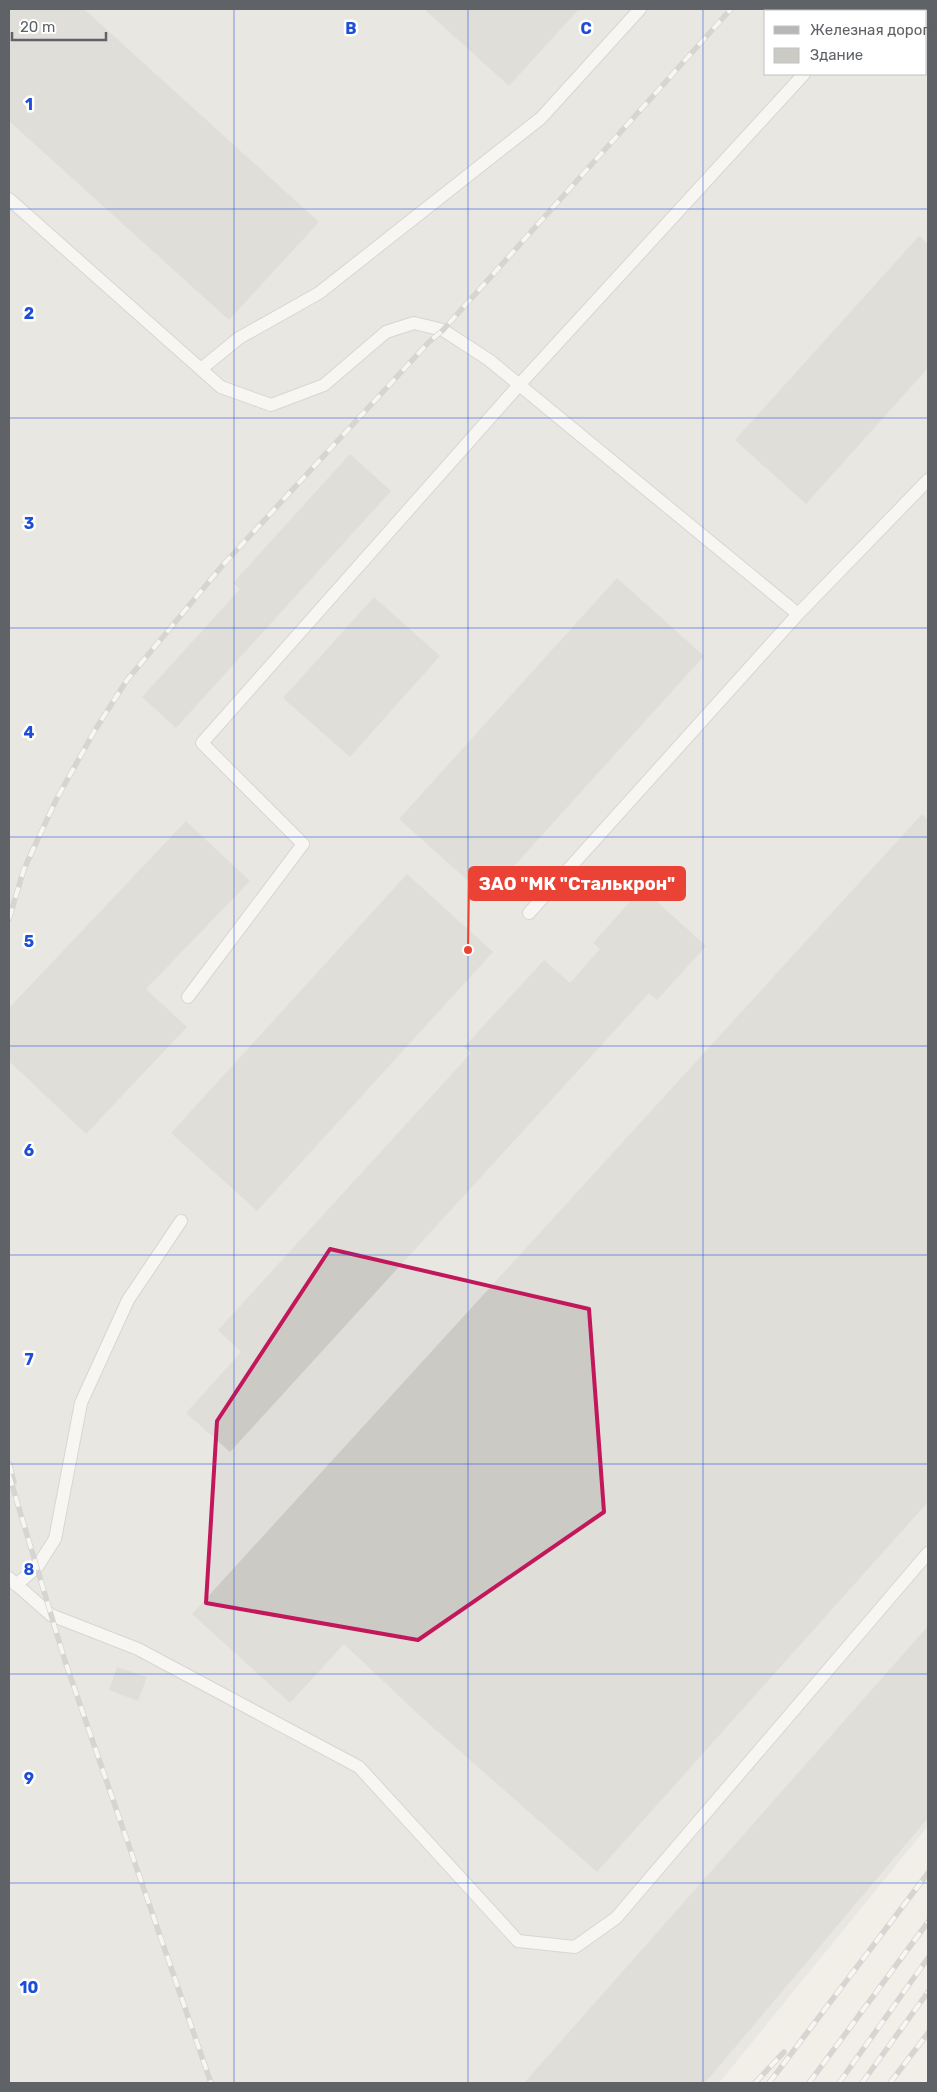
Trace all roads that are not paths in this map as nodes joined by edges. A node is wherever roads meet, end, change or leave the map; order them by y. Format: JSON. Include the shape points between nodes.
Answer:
{"nodes":[{"id":1,"x":640,"y":9,"type":"edge"},
{"id":2,"x":803,"y":75,"type":"edge"},
{"id":3,"x":9,"y":199,"type":"edge"},
{"id":4,"x":200,"y":369,"type":"junction"},
{"id":5,"x":519,"y":385,"type":"junction"},
{"id":6,"x":928,"y":480,"type":"edge"},
{"id":7,"x":798,"y":614,"type":"junction"},
{"id":8,"x":529,"y":913,"type":"dead end"},
{"id":9,"x":188,"y":997,"type":"dead end"},
{"id":10,"x":181,"y":1221,"type":"dead end"},
{"id":11,"x":928,"y":1553,"type":"edge"},
{"id":12,"x":13,"y":1582,"type":"edge"}],
"edges":[{"from":1,"to":4,"type":"lane","via":[[541,118],[320,293],[239,338]]},
{"from":2,"to":5,"type":"lane"},
{"from":3,"to":4,"type":"lane"},
{"from":4,"to":5,"type":"lane","via":[[222,387],[271,405],[324,385],[386,332],[414,322],[443,330],[489,360]]},
{"from":5,"to":7,"type":"lane"},
{"from":5,"to":9,"type":"lane","via":[[202,743],[303,844]]},
{"from":6,"to":7,"type":"lane"},
{"from":7,"to":8,"type":"lane"},
{"from":10,"to":12,"type":"lane","via":[[128,1300],[81,1403],[55,1539],[37,1567]]},
{"from":11,"to":12,"type":"lane","via":[[616,1918],[575,1947],[518,1941],[359,1767],[138,1648],[51,1615]]}]}
